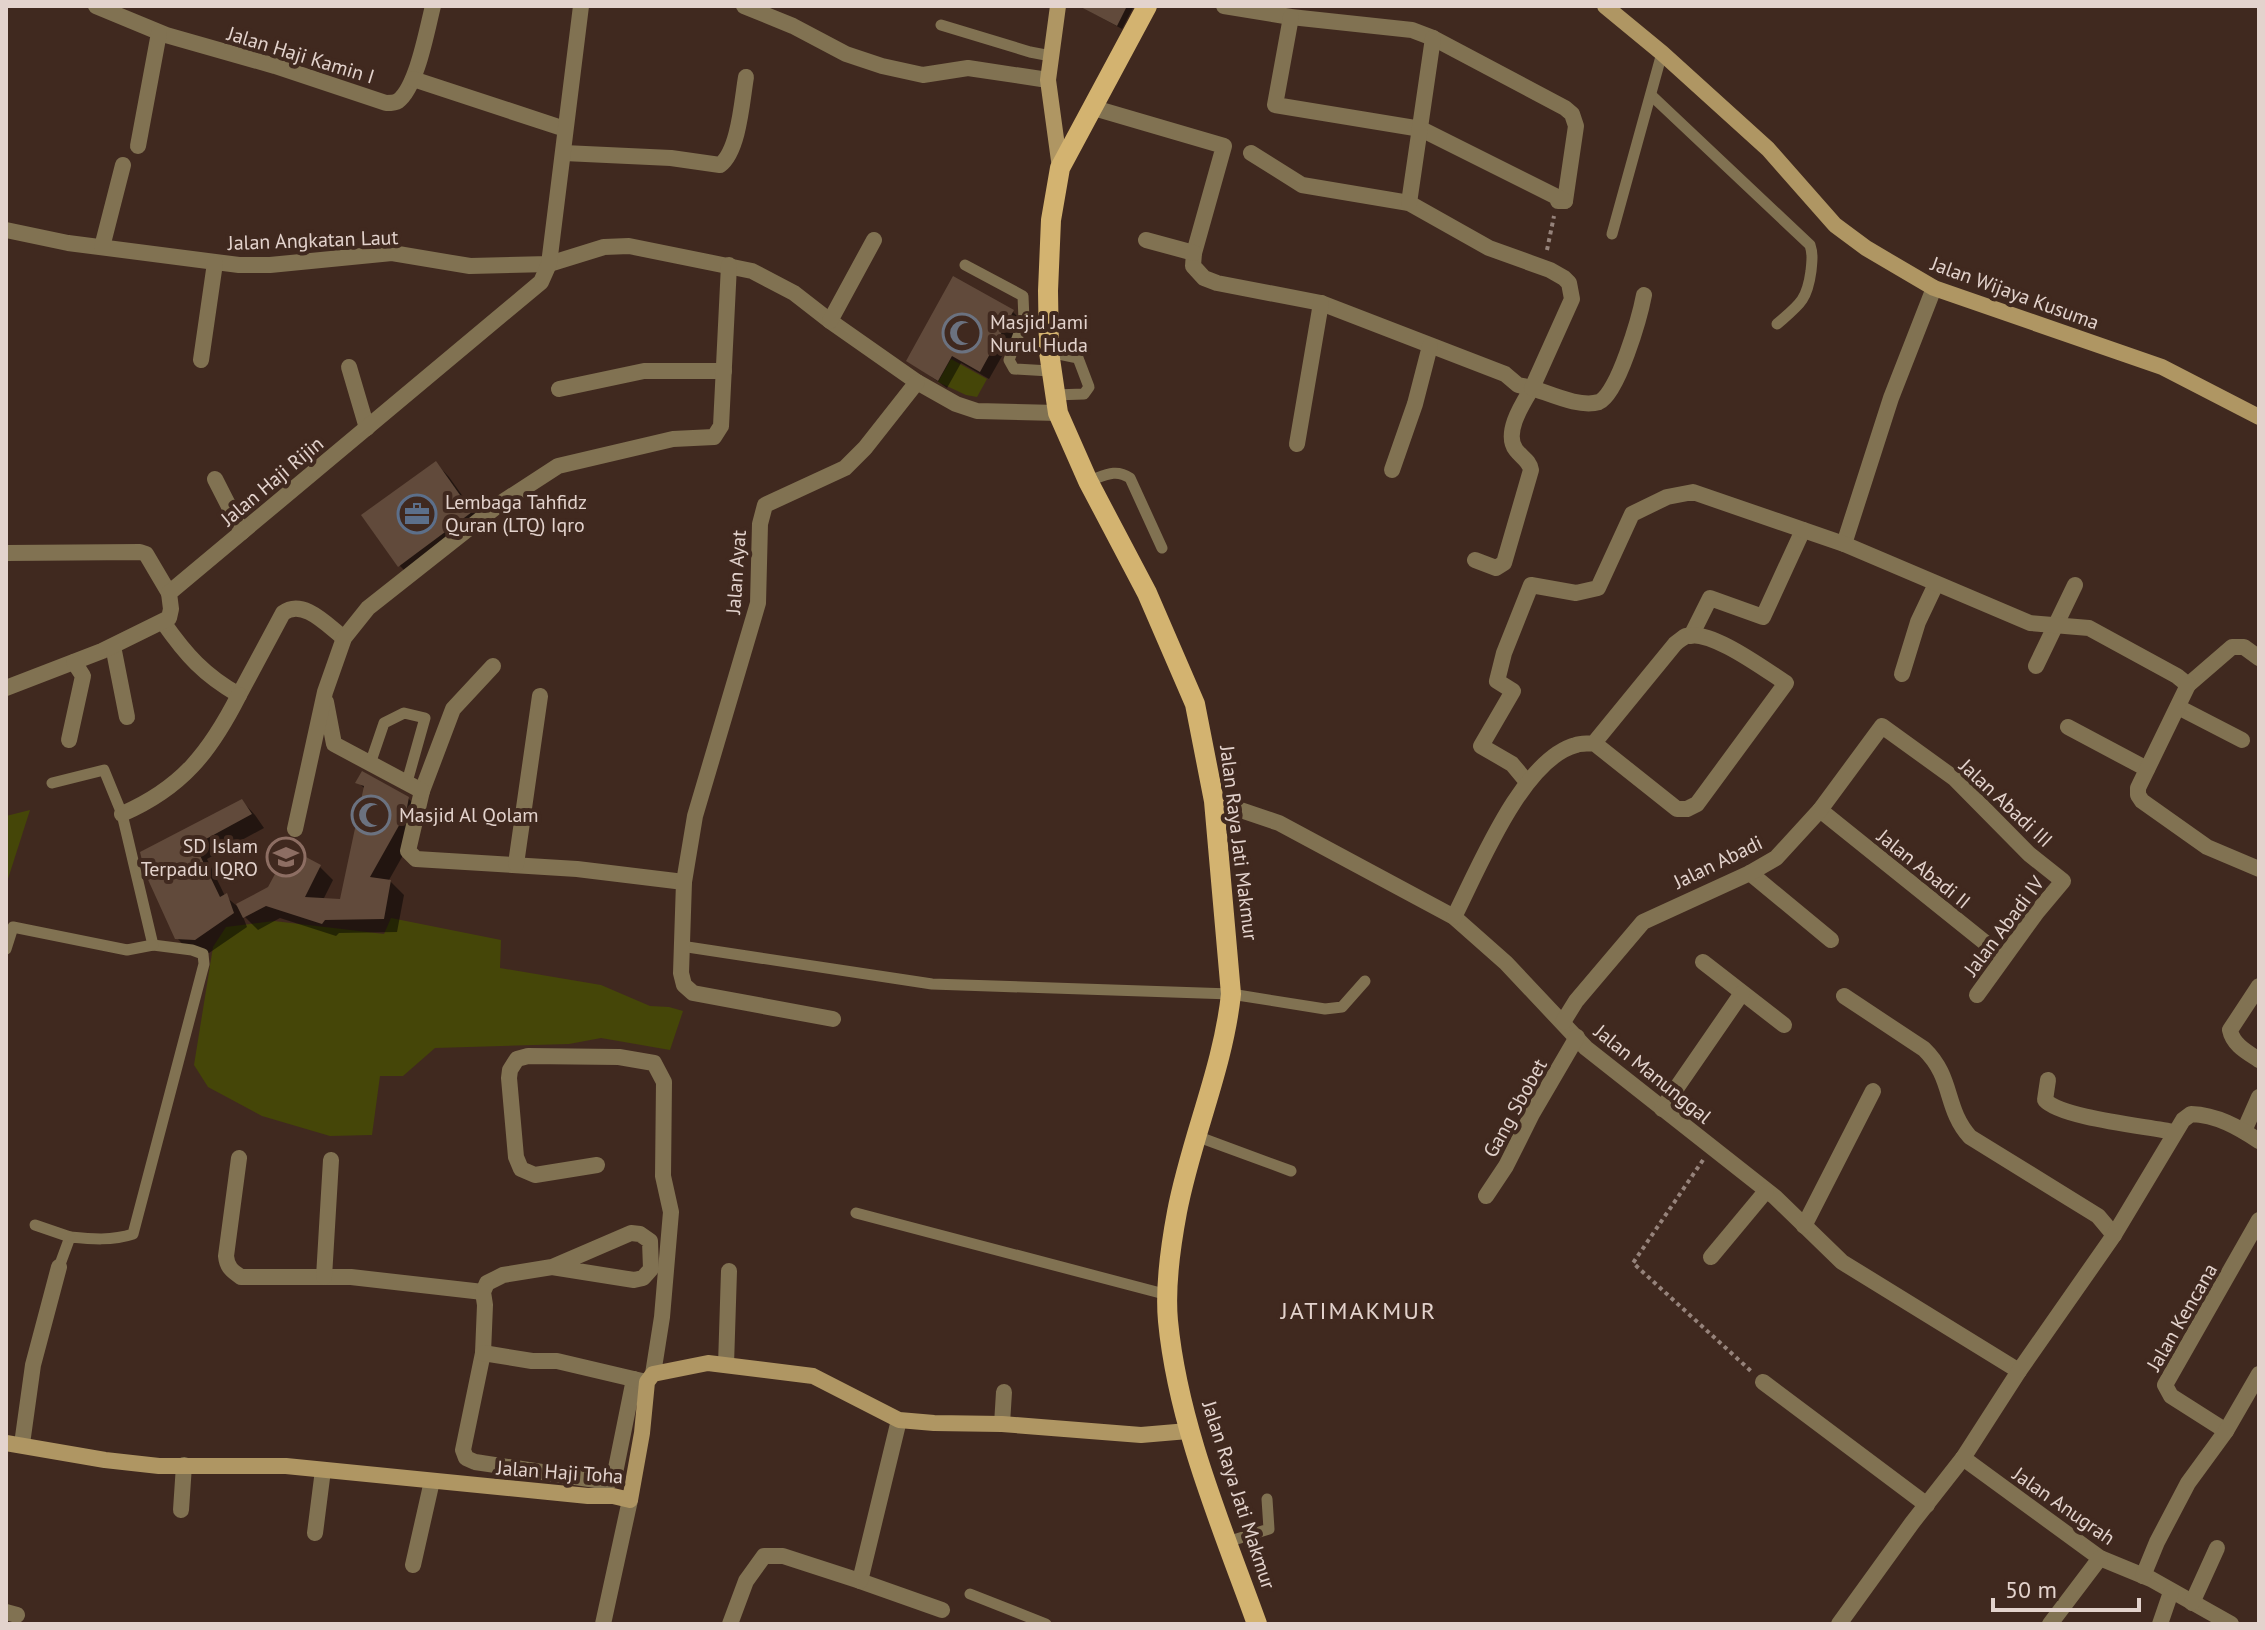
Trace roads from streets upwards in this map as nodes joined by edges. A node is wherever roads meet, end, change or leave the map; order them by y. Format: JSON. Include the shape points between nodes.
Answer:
{"nodes":[{"id":1,"x":96,"y":6,"type":"edge"},
{"id":2,"x":433,"y":6,"type":"edge"},
{"id":3,"x":581,"y":6,"type":"edge"},
{"id":4,"x":744,"y":6,"type":"edge"},
{"id":5,"x":1058,"y":6,"type":"edge"},
{"id":6,"x":1147,"y":6,"type":"edge"},
{"id":7,"x":1224,"y":6,"type":"edge"},
{"id":8,"x":1605,"y":6,"type":"edge"},
{"id":9,"x":1291,"y":17,"type":"junction"},
{"id":10,"x":159,"y":33,"type":"junction"},
{"id":11,"x":1433,"y":38,"type":"junction"},
{"id":12,"x":746,"y":77,"type":"dead end"},
{"id":13,"x":413,"y":79,"type":"junction"},
{"id":14,"x":1048,"y":80,"type":"junction"},
{"id":15,"x":1094,"y":108,"type":"junction"},
{"id":16,"x":565,"y":129,"type":"junction"},
{"id":17,"x":1421,"y":129,"type":"junction"},
{"id":18,"x":138,"y":146,"type":"dead end"},
{"id":19,"x":564,"y":153,"type":"junction"},
{"id":20,"x":1251,"y":153,"type":"dead end"},
{"id":21,"x":123,"y":165,"type":"dead end"},
{"id":22,"x":1060,"y":168,"type":"junction"},
{"id":23,"x":1409,"y":203,"type":"junction"},
{"id":24,"x":6,"y":230,"type":"edge"},
{"id":25,"x":874,"y":240,"type":"dead end"},
{"id":26,"x":1146,"y":240,"type":"dead end"},
{"id":27,"x":102,"y":247,"type":"junction"},
{"id":28,"x":1194,"y":253,"type":"junction"},
{"id":29,"x":215,"y":263,"type":"junction"},
{"id":30,"x":549,"y":264,"type":"junction"},
{"id":31,"x":729,"y":265,"type":"junction"},
{"id":32,"x":1934,"y":288,"type":"junction"},
{"id":33,"x":1644,"y":295,"type":"dead end"},
{"id":34,"x":1321,"y":303,"type":"junction"},
{"id":35,"x":830,"y":321,"type":"junction"},
{"id":36,"x":1430,"y":346,"type":"junction"},
{"id":37,"x":201,"y":360,"type":"dead end"},
{"id":38,"x":349,"y":367,"type":"dead end"},
{"id":39,"x":724,"y":371,"type":"junction"},
{"id":40,"x":917,"y":382,"type":"junction"},
{"id":41,"x":1532,"y":388,"type":"junction"},
{"id":42,"x":559,"y":389,"type":"dead end"},
{"id":43,"x":1056,"y":404,"type":"junction"},
{"id":44,"x":2259,"y":417,"type":"edge"},
{"id":45,"x":367,"y":428,"type":"junction"},
{"id":46,"x":1297,"y":444,"type":"dead end"},
{"id":47,"x":1392,"y":470,"type":"dead end"},
{"id":48,"x":215,"y":479,"type":"dead end"},
{"id":49,"x":1803,"y":530,"type":"junction"},
{"id":50,"x":242,"y":532,"type":"junction"},
{"id":51,"x":1844,"y":544,"type":"junction"},
{"id":52,"x":6,"y":553,"type":"edge"},
{"id":53,"x":1475,"y":560,"type":"dead end"},
{"id":54,"x":1936,"y":584,"type":"junction"},
{"id":55,"x":2075,"y":585,"type":"dead end"},
{"id":56,"x":169,"y":593,"type":"junction"},
{"id":57,"x":163,"y":622,"type":"junction"},
{"id":58,"x":2057,"y":626,"type":"junction"},
{"id":59,"x":1691,"y":636,"type":"junction"},
{"id":60,"x":344,"y":638,"type":"junction"},
{"id":61,"x":113,"y":646,"type":"junction"},
{"id":62,"x":2259,"y":658,"type":"edge"},
{"id":63,"x":74,"y":662,"type":"junction"},
{"id":64,"x":493,"y":666,"type":"dead end"},
{"id":65,"x":2036,"y":666,"type":"dead end"},
{"id":66,"x":1902,"y":674,"type":"dead end"},
{"id":67,"x":2188,"y":685,"type":"junction"},
{"id":68,"x":6,"y":688,"type":"edge"},
{"id":69,"x":325,"y":692,"type":"junction"},
{"id":70,"x":239,"y":695,"type":"junction"},
{"id":71,"x":540,"y":696,"type":"dead end"},
{"id":72,"x":2178,"y":707,"type":"junction"},
{"id":73,"x":127,"y":717,"type":"dead end"},
{"id":74,"x":1882,"y":726,"type":"joint"},
{"id":75,"x":2068,"y":727,"type":"dead end"},
{"id":76,"x":69,"y":740,"type":"dead end"},
{"id":77,"x":2242,"y":740,"type":"dead end"},
{"id":78,"x":1594,"y":743,"type":"junction"},
{"id":79,"x":2147,"y":769,"type":"junction"},
{"id":80,"x":1527,"y":782,"type":"junction"},
{"id":81,"x":422,"y":791,"type":"junction"},
{"id":82,"x":1214,"y":801,"type":"junction"},
{"id":83,"x":1820,"y":810,"type":"junction"},
{"id":84,"x":122,"y":814,"type":"road end"},
{"id":85,"x":295,"y":829,"type":"dead end"},
{"id":86,"x":516,"y":864,"type":"junction"},
{"id":87,"x":2259,"y":869,"type":"edge"},
{"id":88,"x":1750,"y":873,"type":"junction"},
{"id":89,"x":2063,"y":881,"type":"joint"},
{"id":90,"x":684,"y":882,"type":"junction"},
{"id":91,"x":1454,"y":917,"type":"junction"},
{"id":92,"x":1831,"y":940,"type":"dead end"},
{"id":93,"x":2003,"y":957,"type":"junction"},
{"id":94,"x":1703,"y":962,"type":"dead end"},
{"id":95,"x":2259,"y":986,"type":"edge"},
{"id":96,"x":1742,"y":993,"type":"junction"},
{"id":97,"x":1977,"y":995,"type":"dead end"},
{"id":98,"x":1844,"y":996,"type":"dead end"},
{"id":99,"x":833,"y":1019,"type":"dead end"},
{"id":100,"x":1563,"y":1022,"type":"junction"},
{"id":101,"x":1784,"y":1025,"type":"dead end"},
{"id":102,"x":1577,"y":1037,"type":"junction"},
{"id":103,"x":2259,"y":1060,"type":"edge"},
{"id":104,"x":2048,"y":1080,"type":"dead end"},
{"id":105,"x":1873,"y":1091,"type":"dead end"},
{"id":106,"x":2259,"y":1097,"type":"edge"},
{"id":107,"x":1662,"y":1109,"type":"junction"},
{"id":108,"x":2244,"y":1131,"type":"junction"},
{"id":109,"x":2174,"y":1132,"type":"junction"},
{"id":110,"x":2259,"y":1141,"type":"edge"},
{"id":111,"x":239,"y":1158,"type":"dead end"},
{"id":112,"x":331,"y":1160,"type":"dead end"},
{"id":113,"x":597,"y":1165,"type":"dead end"},
{"id":114,"x":1766,"y":1191,"type":"junction"},
{"id":115,"x":1486,"y":1196,"type":"dead end"},
{"id":116,"x":2259,"y":1220,"type":"edge"},
{"id":117,"x":1804,"y":1226,"type":"junction"},
{"id":118,"x":2114,"y":1235,"type":"junction"},
{"id":119,"x":1711,"y":1257,"type":"dead end"},
{"id":120,"x":59,"y":1267,"type":"road end"},
{"id":121,"x":552,"y":1267,"type":"junction"},
{"id":122,"x":729,"y":1271,"type":"dead end"},
{"id":123,"x":324,"y":1277,"type":"junction"},
{"id":124,"x":483,"y":1292,"type":"junction"},
{"id":125,"x":483,"y":1353,"type":"junction"},
{"id":126,"x":726,"y":1365,"type":"junction"},
{"id":127,"x":2019,"y":1371,"type":"junction"},
{"id":128,"x":2259,"y":1374,"type":"edge"},
{"id":129,"x":645,"y":1378,"type":"junction"},
{"id":130,"x":1763,"y":1382,"type":"road end"},
{"id":131,"x":1004,"y":1392,"type":"dead end"},
{"id":132,"x":899,"y":1420,"type":"junction"},
{"id":133,"x":1002,"y":1424,"type":"junction"},
{"id":134,"x":1188,"y":1431,"type":"junction"},
{"id":135,"x":2226,"y":1431,"type":"junction"},
{"id":136,"x":14,"y":1443,"type":"edge"},
{"id":137,"x":1963,"y":1458,"type":"junction"},
{"id":138,"x":184,"y":1465,"type":"junction"},
{"id":139,"x":323,"y":1470,"type":"junction"},
{"id":140,"x":432,"y":1481,"type":"junction"},
{"id":141,"x":630,"y":1500,"type":"junction"},
{"id":142,"x":1927,"y":1505,"type":"junction"},
{"id":143,"x":181,"y":1510,"type":"dead end"},
{"id":144,"x":315,"y":1533,"type":"dead end"},
{"id":145,"x":2217,"y":1548,"type":"dead end"},
{"id":146,"x":2100,"y":1558,"type":"junction"},
{"id":147,"x":413,"y":1565,"type":"dead end"},
{"id":148,"x":2143,"y":1576,"type":"junction"},
{"id":149,"x":860,"y":1581,"type":"junction"},
{"id":150,"x":2171,"y":1592,"type":"junction"},
{"id":151,"x":2192,"y":1603,"type":"junction"},
{"id":152,"x":942,"y":1610,"type":"dead end"},
{"id":153,"x":604,"y":1621,"type":"edge"},
{"id":154,"x":730,"y":1624,"type":"edge"},
{"id":155,"x":1257,"y":1624,"type":"edge"},
{"id":156,"x":1839,"y":1624,"type":"edge"},
{"id":157,"x":2050,"y":1624,"type":"edge"},
{"id":158,"x":2160,"y":1624,"type":"edge"},
{"id":159,"x":2231,"y":1624,"type":"edge"}],
"edges":[{"from":1,"to":10,"type":"street","name":"Jalan Haji Kamin I"},
{"from":2,"to":13,"type":"street"},
{"from":3,"to":16,"type":"street"},
{"from":4,"to":14,"type":"street","via":[[882,66],[923,75],[968,68]]},
{"from":5,"to":14,"type":"street"},
{"from":6,"to":15,"type":"main road","name":"Jalan Raya Jati Makmur"},
{"from":7,"to":9,"type":"street"},
{"from":8,"to":32,"type":"street","name":"Jalan Wijaya Kusuma","via":[[1768,149],[1835,225]]},
{"from":9,"to":11,"type":"street","via":[[1412,30]]},
{"from":9,"to":17,"type":"street","via":[[1275,105]]},
{"from":10,"to":13,"type":"street","name":"Jalan Haji Kamin I","via":[[386,103],[401,99]]},
{"from":10,"to":18,"type":"street"},
{"from":11,"to":17,"type":"street"},
{"from":11,"to":17,"type":"street","via":[[1572,114],[1576,126],[1561,201]]},
{"from":12,"to":19,"type":"street","via":[[736,136],[720,165]]},
{"from":13,"to":16,"type":"street"},
{"from":14,"to":22,"type":"street"},
{"from":15,"to":22,"type":"main road","name":"Jalan Raya Jati Makmur"},
{"from":15,"to":28,"type":"street","via":[[1224,146]]},
{"from":16,"to":19,"type":"street"},
{"from":17,"to":23,"type":"street"},
{"from":19,"to":30,"type":"street"},
{"from":20,"to":23,"type":"street","via":[[1302,185]]},
{"from":21,"to":27,"type":"street"},
{"from":22,"to":43,"type":"main road","name":"Jalan Raya Jati Makmur","via":[[1048,291]]},
{"from":23,"to":41,"type":"street","via":[[1489,248],[1569,283],[1572,299]]},
{"from":24,"to":27,"type":"street","name":"Jalan Angkatan Laut"},
{"from":25,"to":35,"type":"street"},
{"from":26,"to":28,"type":"street"},
{"from":27,"to":29,"type":"street","name":"Jalan Angkatan Laut"},
{"from":28,"to":34,"type":"street","via":[[1195,269],[1204,278]]},
{"from":29,"to":30,"type":"street","name":"Jalan Angkatan Laut","via":[[270,265],[392,253],[470,266]]},
{"from":29,"to":37,"type":"street"},
{"from":30,"to":31,"type":"street","name":"Jalan Angkatan Laut","via":[[604,247],[629,246]]},
{"from":30,"to":45,"type":"street","name":"Jalan Haji Rijin","via":[[541,282]]},
{"from":31,"to":35,"type":"street","name":"Jalan Angkatan Laut","via":[[794,293]]},
{"from":31,"to":39,"type":"street"},
{"from":32,"to":44,"type":"street","name":"Jalan Wijaya Kusuma","via":[[2162,367]]},
{"from":32,"to":51,"type":"street","via":[[1901,369]]},
{"from":33,"to":41,"type":"street","via":[[1607,396],[1585,403]]},
{"from":34,"to":36,"type":"street"},
{"from":34,"to":46,"type":"street"},
{"from":35,"to":40,"type":"street","name":"Jalan Angkatan Laut"},
{"from":36,"to":41,"type":"street"},
{"from":36,"to":47,"type":"street"},
{"from":38,"to":45,"type":"street"},
{"from":39,"to":42,"type":"street","via":[[644,371]]},
{"from":39,"to":60,"type":"street","via":[[721,426],[714,437],[673,439],[558,466],[501,503],[368,608]]},
{"from":40,"to":43,"type":"street","name":"Jalan Angkatan Laut","via":[[977,411]]},
{"from":40,"to":90,"type":"street","name":"Jalan Ayat","via":[[845,468],[765,505],[758,603],[695,816]]},
{"from":41,"to":53,"type":"street","via":[[1512,437],[1531,470],[1504,563],[1496,568]]},
{"from":43,"to":82,"type":"main road","name":"Jalan Raya Jati Makmur","via":[[1195,704]]},
{"from":45,"to":50,"type":"street","name":"Jalan Haji Rijin"},
{"from":48,"to":50,"type":"street"},
{"from":49,"to":51,"type":"street"},
{"from":49,"to":59,"type":"street","via":[[1763,617],[1710,598]]},
{"from":49,"to":80,"type":"street","via":[[1693,492],[1667,497],[1632,514],[1598,588],[1576,593],[1531,585],[1497,681],[1513,691],[1481,746],[1512,764]]},
{"from":50,"to":56,"type":"street","name":"Jalan Haji Rijin"},
{"from":51,"to":54,"type":"street"},
{"from":52,"to":56,"type":"street","via":[[140,552]]},
{"from":54,"to":58,"type":"street","via":[[2030,623]]},
{"from":54,"to":66,"type":"street"},
{"from":55,"to":58,"type":"street"},
{"from":56,"to":57,"type":"street","via":[[171,609]]},
{"from":57,"to":61,"type":"street"},
{"from":57,"to":70,"type":"street","via":[[188,658]]},
{"from":58,"to":65,"type":"street"},
{"from":58,"to":67,"type":"street","via":[[2089,628]]},
{"from":59,"to":78,"type":"street","via":[[1675,644]]},
{"from":59,"to":78,"type":"street","via":[[1732,649],[1786,683],[1697,804],[1677,809]]},
{"from":60,"to":69,"type":"street"},
{"from":60,"to":70,"type":"street","via":[[302,607],[290,607]]},
{"from":61,"to":63,"type":"street"},
{"from":61,"to":73,"type":"street"},
{"from":62,"to":67,"type":"street","via":[[2244,647],[2232,647]]},
{"from":63,"to":68,"type":"street"},
{"from":63,"to":76,"type":"street","via":[[83,676]]},
{"from":64,"to":81,"type":"street","via":[[453,709]]},
{"from":67,"to":72,"type":"street"},
{"from":69,"to":81,"type":"street","via":[[334,744]]},
{"from":69,"to":85,"type":"street"},
{"from":70,"to":84,"type":"street","via":[[207,751],[188,771],[149,802]]},
{"from":71,"to":86,"type":"street"},
{"from":72,"to":77,"type":"street"},
{"from":72,"to":79,"type":"street"},
{"from":74,"to":83,"type":"street","name":"Jalan Abadi"},
{"from":74,"to":89,"type":"street","name":"Jalan Abadi III","via":[[1954,778]]},
{"from":75,"to":79,"type":"street"},
{"from":78,"to":80,"type":"street","via":[[1574,745],[1555,756]]},
{"from":79,"to":87,"type":"street","via":[[2138,788],[2142,801],[2207,847]]},
{"from":80,"to":91,"type":"street"},
{"from":81,"to":86,"type":"street","via":[[411,856]]},
{"from":82,"to":91,"type":"street","name":"Jalan Manunggal","via":[[1279,823]]},
{"from":82,"to":134,"type":"main road","name":"Jalan Raya Jati Makmur","via":[[1229,1018],[1177,1213],[1168,1295]]},
{"from":83,"to":88,"type":"street","name":"Jalan Abadi","via":[[1776,858]]},
{"from":83,"to":93,"type":"street","name":"Jalan Abadi II"},
{"from":86,"to":90,"type":"street"},
{"from":88,"to":92,"type":"street"},
{"from":88,"to":100,"type":"street","name":"Jalan Abadi","via":[[1643,922]]},
{"from":89,"to":93,"type":"street","name":"Jalan Abadi IV"},
{"from":90,"to":99,"type":"street","name":"Jalan Ayat","via":[[684,985],[693,993]]},
{"from":91,"to":100,"type":"street","name":"Jalan Manunggal"},
{"from":93,"to":97,"type":"street","name":"Jalan Abadi IV"},
{"from":94,"to":96,"type":"street"},
{"from":95,"to":103,"type":"street","via":[[2230,1030],[2232,1039]]},
{"from":96,"to":101,"type":"street"},
{"from":96,"to":107,"type":"street"},
{"from":98,"to":118,"type":"street","via":[[1934,1059],[1944,1074],[1959,1125],[1970,1137],[2098,1216]]},
{"from":100,"to":102,"type":"street","name":"Jalan Manunggal"},
{"from":102,"to":107,"type":"street","name":"Jalan Manunggal"},
{"from":102,"to":115,"type":"street","name":"Gang Sbobet"},
{"from":104,"to":109,"type":"street","via":[[2049,1105]]},
{"from":105,"to":117,"type":"street"},
{"from":106,"to":108,"type":"street"},
{"from":107,"to":114,"type":"street","name":"Jalan Manunggal"},
{"from":108,"to":109,"type":"street","via":[[2191,1114]]},
{"from":108,"to":110,"type":"street"},
{"from":109,"to":118,"type":"street"},
{"from":111,"to":123,"type":"street","via":[[227,1265],[241,1277]]},
{"from":112,"to":123,"type":"street"},
{"from":113,"to":129,"type":"street","via":[[535,1175],[521,1169],[510,1070],[517,1059],[619,1057],[654,1063],[664,1082],[663,1176],[671,1212],[662,1317]]},
{"from":114,"to":117,"type":"street","name":"Jalan Manunggal"},
{"from":114,"to":119,"type":"street"},
{"from":116,"to":135,"type":"street","name":"Jalan Kencana","via":[[2165,1385],[2171,1396]]},
{"from":117,"to":127,"type":"street","name":"Jalan Manunggal","via":[[1842,1262]]},
{"from":118,"to":127,"type":"street"},
{"from":120,"to":136,"type":"street"},
{"from":121,"to":121,"type":"street","via":[[643,1278],[653,1259],[650,1241],[631,1233]]},
{"from":121,"to":124,"type":"street","via":[[503,1275],[487,1283]]},
{"from":122,"to":126,"type":"street"},
{"from":123,"to":124,"type":"street"},
{"from":124,"to":125,"type":"street"},
{"from":125,"to":129,"type":"street"},
{"from":125,"to":129,"type":"street","via":[[463,1450],[475,1462],[609,1482]]},
{"from":126,"to":129,"type":"street","via":[[708,1363]]},
{"from":126,"to":132,"type":"street","via":[[813,1376]]},
{"from":127,"to":137,"type":"street"},
{"from":128,"to":135,"type":"street"},
{"from":129,"to":141,"type":"street","name":"Jalan Haji Toha"},
{"from":130,"to":142,"type":"street"},
{"from":131,"to":133,"type":"street"},
{"from":132,"to":133,"type":"street"},
{"from":132,"to":149,"type":"street"},
{"from":133,"to":134,"type":"street","via":[[1141,1435]]},
{"from":134,"to":155,"type":"main road","name":"Jalan Raya Jati Makmur"},
{"from":135,"to":148,"type":"street","via":[[2188,1483]]},
{"from":136,"to":138,"type":"street","name":"Jalan Haji Toha","via":[[105,1460]]},
{"from":137,"to":142,"type":"street"},
{"from":137,"to":146,"type":"street","name":"Jalan Anugrah"},
{"from":138,"to":139,"type":"street","name":"Jalan Haji Toha"},
{"from":138,"to":143,"type":"street"},
{"from":139,"to":140,"type":"street","name":"Jalan Haji Toha"},
{"from":139,"to":144,"type":"street"},
{"from":140,"to":141,"type":"street","name":"Jalan Haji Toha"},
{"from":140,"to":147,"type":"street"},
{"from":141,"to":153,"type":"street"},
{"from":142,"to":156,"type":"street"},
{"from":145,"to":151,"type":"street"},
{"from":146,"to":148,"type":"street","name":"Jalan Anugrah"},
{"from":146,"to":157,"type":"street"},
{"from":148,"to":150,"type":"street","name":"Jalan Anugrah"},
{"from":149,"to":152,"type":"street"},
{"from":149,"to":154,"type":"street","via":[[783,1556],[764,1556],[746,1581]]},
{"from":150,"to":151,"type":"street","name":"Jalan Anugrah"},
{"from":150,"to":158,"type":"street"},
{"from":151,"to":159,"type":"street","name":"Jalan Anugrah"}]}
